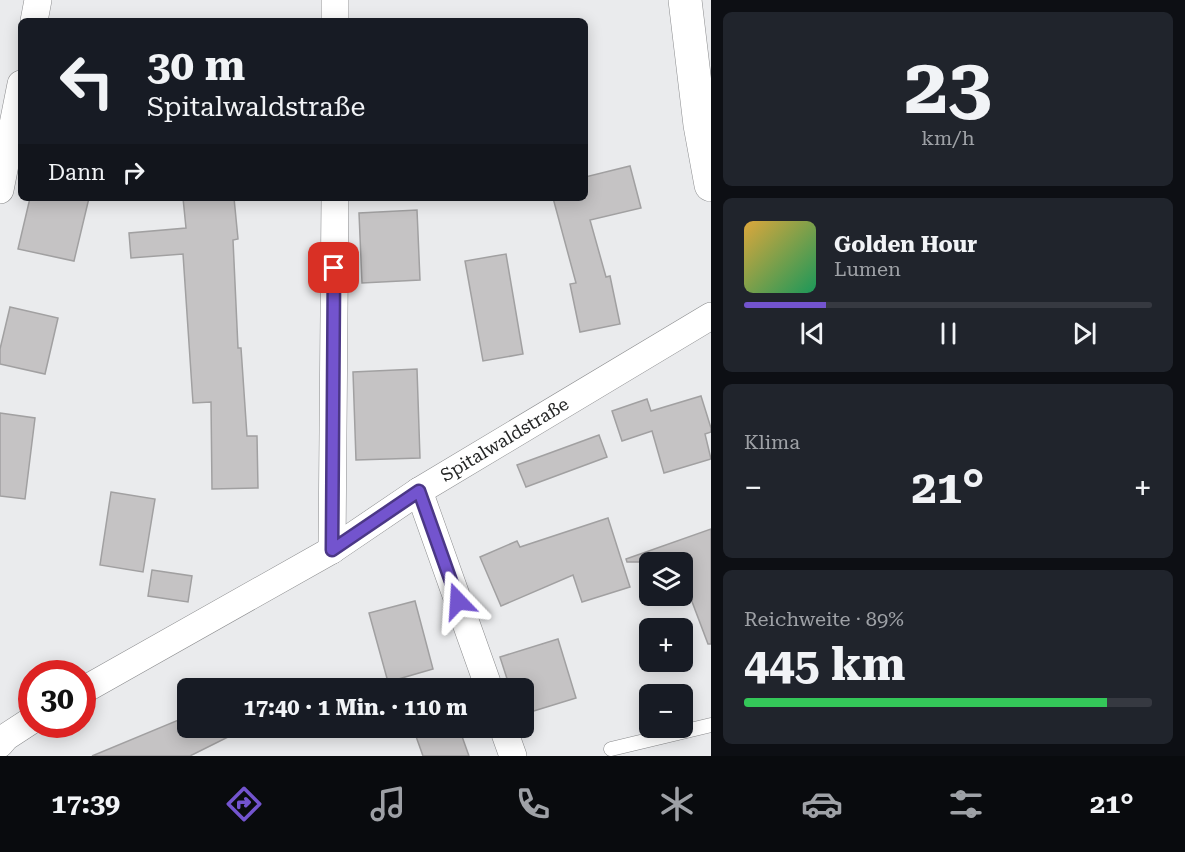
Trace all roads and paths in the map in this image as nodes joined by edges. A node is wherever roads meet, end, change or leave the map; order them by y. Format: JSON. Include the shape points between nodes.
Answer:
{"nodes":[{"id":1,"x":38,"y":0,"type":"edge"},
{"id":2,"x":334,"y":0,"type":"edge"},
{"id":3,"x":685,"y":0,"type":"edge"},
{"id":4,"x":35,"y":18,"type":"edge"},
{"id":5,"x":335,"y":18,"type":"edge"},
{"id":6,"x":18,"y":99,"type":"edge"},
{"id":7,"x":711,"y":185,"type":"edge"},
{"id":8,"x":0,"y":190,"type":"edge"},
{"id":9,"x":334,"y":201,"type":"edge"},
{"id":10,"x":711,"y":316,"type":"edge"},
{"id":11,"x":419,"y":491,"type":"junction"},
{"id":12,"x":332,"y":550,"type":"junction"},
{"id":13,"x":485,"y":678,"type":"edge"},
{"id":14,"x":96,"y":683,"type":"edge"},
{"id":15,"x":711,"y":725,"type":"edge"},
{"id":16,"x":18,"y":729,"type":"edge"},
{"id":17,"x":507,"y":738,"type":"edge"},
{"id":18,"x":0,"y":744,"type":"edge"},
{"id":19,"x":611,"y":749,"type":"dead end"},
{"id":20,"x":513,"y":756,"type":"edge"}],
"edges":[{"from":1,"to":4,"type":"street"},
{"from":2,"to":5,"type":"street"},
{"from":3,"to":7,"type":"street"},
{"from":6,"to":8,"type":"street"},
{"from":9,"to":12,"type":"street"},
{"from":10,"to":11,"type":"street","name":"Spitalwaldstraße"},
{"from":11,"to":12,"type":"street","name":"Spitalwaldstraße"},
{"from":11,"to":13,"type":"street"},
{"from":12,"to":14,"type":"street","name":"Spitalwaldstraße"},
{"from":15,"to":19,"type":"lane"},
{"from":16,"to":18,"type":"street"},
{"from":17,"to":20,"type":"street"}]}
